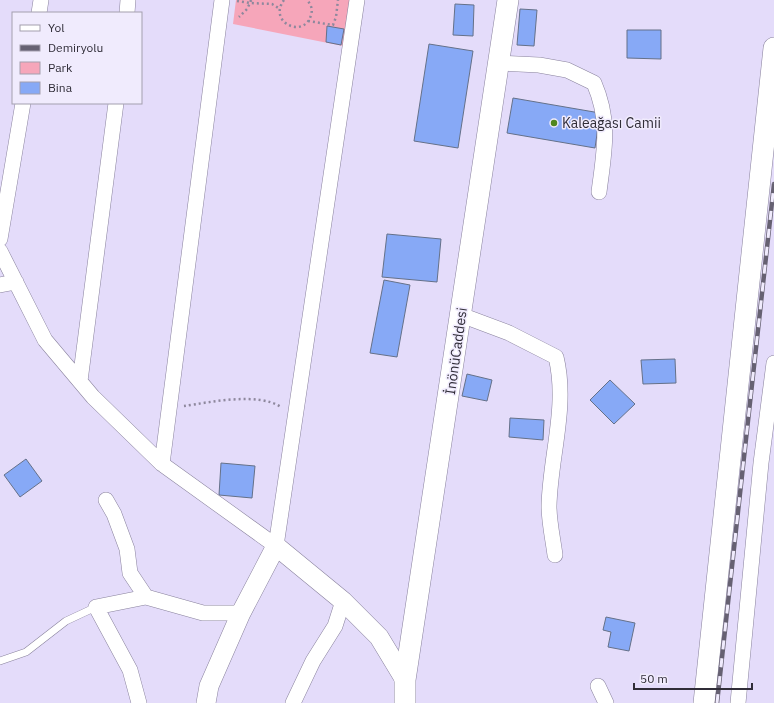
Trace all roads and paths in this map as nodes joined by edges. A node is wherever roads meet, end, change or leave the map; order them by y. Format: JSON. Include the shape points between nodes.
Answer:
{"nodes":[{"id":1,"x":41,"y":0,"type":"edge"},
{"id":2,"x":128,"y":0,"type":"edge"},
{"id":3,"x":222,"y":0,"type":"edge"},
{"id":4,"x":231,"y":0,"type":"edge"},
{"id":5,"x":259,"y":0,"type":"edge"},
{"id":6,"x":284,"y":0,"type":"edge"},
{"id":7,"x":307,"y":0,"type":"edge"},
{"id":8,"x":338,"y":0,"type":"edge"},
{"id":9,"x":357,"y":0,"type":"edge"},
{"id":10,"x":508,"y":0,"type":"edge"},
{"id":11,"x":250,"y":1,"type":"edge"},
{"id":12,"x":256,"y":4,"type":"junction"},
{"id":13,"x":280,"y":9,"type":"junction"},
{"id":14,"x":39,"y":12,"type":"edge"},
{"id":15,"x":127,"y":12,"type":"edge"},
{"id":16,"x":239,"y":17,"type":"dead end"},
{"id":17,"x":308,"y":21,"type":"junction"},
{"id":18,"x":774,"y":48,"type":"edge"},
{"id":19,"x":499,"y":63,"type":"junction"},
{"id":20,"x":23,"y":104,"type":"edge"},
{"id":21,"x":116,"y":104,"type":"edge"},
{"id":22,"x":599,"y":192,"type":"dead end"},
{"id":23,"x":0,"y":239,"type":"edge"},
{"id":24,"x":0,"y":251,"type":"edge"},
{"id":25,"x":16,"y":282,"type":"junction"},
{"id":26,"x":0,"y":286,"type":"edge"},
{"id":27,"x":461,"y":316,"type":"junction"},
{"id":28,"x":774,"y":363,"type":"edge"},
{"id":29,"x":80,"y":382,"type":"junction"},
{"id":30,"x":170,"y":408,"type":"junction"},
{"id":31,"x":296,"y":416,"type":"junction"},
{"id":32,"x":162,"y":464,"type":"junction"},
{"id":33,"x":106,"y":500,"type":"dead end"},
{"id":34,"x":276,"y":546,"type":"junction"},
{"id":35,"x":555,"y":555,"type":"dead end"},
{"id":36,"x":146,"y":597,"type":"junction"},
{"id":37,"x":343,"y":601,"type":"junction"},
{"id":38,"x":96,"y":607,"type":"junction"},
{"id":39,"x":241,"y":613,"type":"junction"},
{"id":40,"x":0,"y":661,"type":"edge"},
{"id":41,"x":405,"y":680,"type":"junction"},
{"id":42,"x":598,"y":686,"type":"dead end"},
{"id":43,"x":139,"y":703,"type":"edge"},
{"id":44,"x":206,"y":703,"type":"edge"},
{"id":45,"x":293,"y":703,"type":"edge"},
{"id":46,"x":405,"y":703,"type":"edge"},
{"id":47,"x":606,"y":703,"type":"edge"},
{"id":48,"x":704,"y":703,"type":"edge"},
{"id":49,"x":738,"y":703,"type":"edge"}],
"edges":[{"from":1,"to":14,"type":"street"},
{"from":2,"to":15,"type":"street"},
{"from":3,"to":30,"type":"street"},
{"from":4,"to":11,"type":"path"},
{"from":5,"to":12,"type":"path"},
{"from":6,"to":13,"type":"path"},
{"from":7,"to":17,"type":"path","via":[[312,12]]},
{"from":8,"to":17,"type":"path","via":[[334,25]]},
{"from":9,"to":31,"type":"street"},
{"from":10,"to":19,"type":"main road","name":"İnönüCaddesi"},
{"from":11,"to":12,"type":"path"},
{"from":11,"to":16,"type":"path","via":[[247,9]]},
{"from":12,"to":13,"type":"path","via":[[272,4]]},
{"from":13,"to":17,"type":"path","via":[[282,19],[290,26],[300,26]]},
{"from":18,"to":48,"type":"main road"},
{"from":19,"to":22,"type":"street","via":[[539,65],[567,70],[594,83],[602,101],[606,134]]},
{"from":19,"to":27,"type":"main road","name":"İnönüCaddesi"},
{"from":20,"to":23,"type":"street"},
{"from":21,"to":29,"type":"street"},
{"from":24,"to":25,"type":"street"},
{"from":25,"to":26,"type":"street"},
{"from":25,"to":29,"type":"street","via":[[45,340]]},
{"from":27,"to":35,"type":"street","via":[[509,333],[556,357],[560,376],[549,506]]},
{"from":27,"to":41,"type":"main road","name":"İnönüCaddesi"},
{"from":28,"to":49,"type":"street","via":[[761,463]]},
{"from":29,"to":32,"type":"street"},
{"from":30,"to":31,"type":"path","via":[[240,399],[274,402]]},
{"from":30,"to":32,"type":"street"},
{"from":31,"to":34,"type":"street"},
{"from":32,"to":34,"type":"street"},
{"from":33,"to":36,"type":"street","via":[[127,549],[130,573]]},
{"from":34,"to":37,"type":"street"},
{"from":34,"to":39,"type":"street"},
{"from":36,"to":38,"type":"street"},
{"from":36,"to":39,"type":"street","via":[[203,613]]},
{"from":37,"to":41,"type":"street","via":[[379,637]]},
{"from":37,"to":45,"type":"street","via":[[335,626],[313,661]]},
{"from":38,"to":40,"type":"lane","via":[[66,621],[26,652]]},
{"from":38,"to":43,"type":"street","via":[[130,670]]},
{"from":39,"to":44,"type":"street","via":[[209,686]]},
{"from":41,"to":46,"type":"main road","name":"İnönüCaddesi"},
{"from":42,"to":47,"type":"street"}]}
